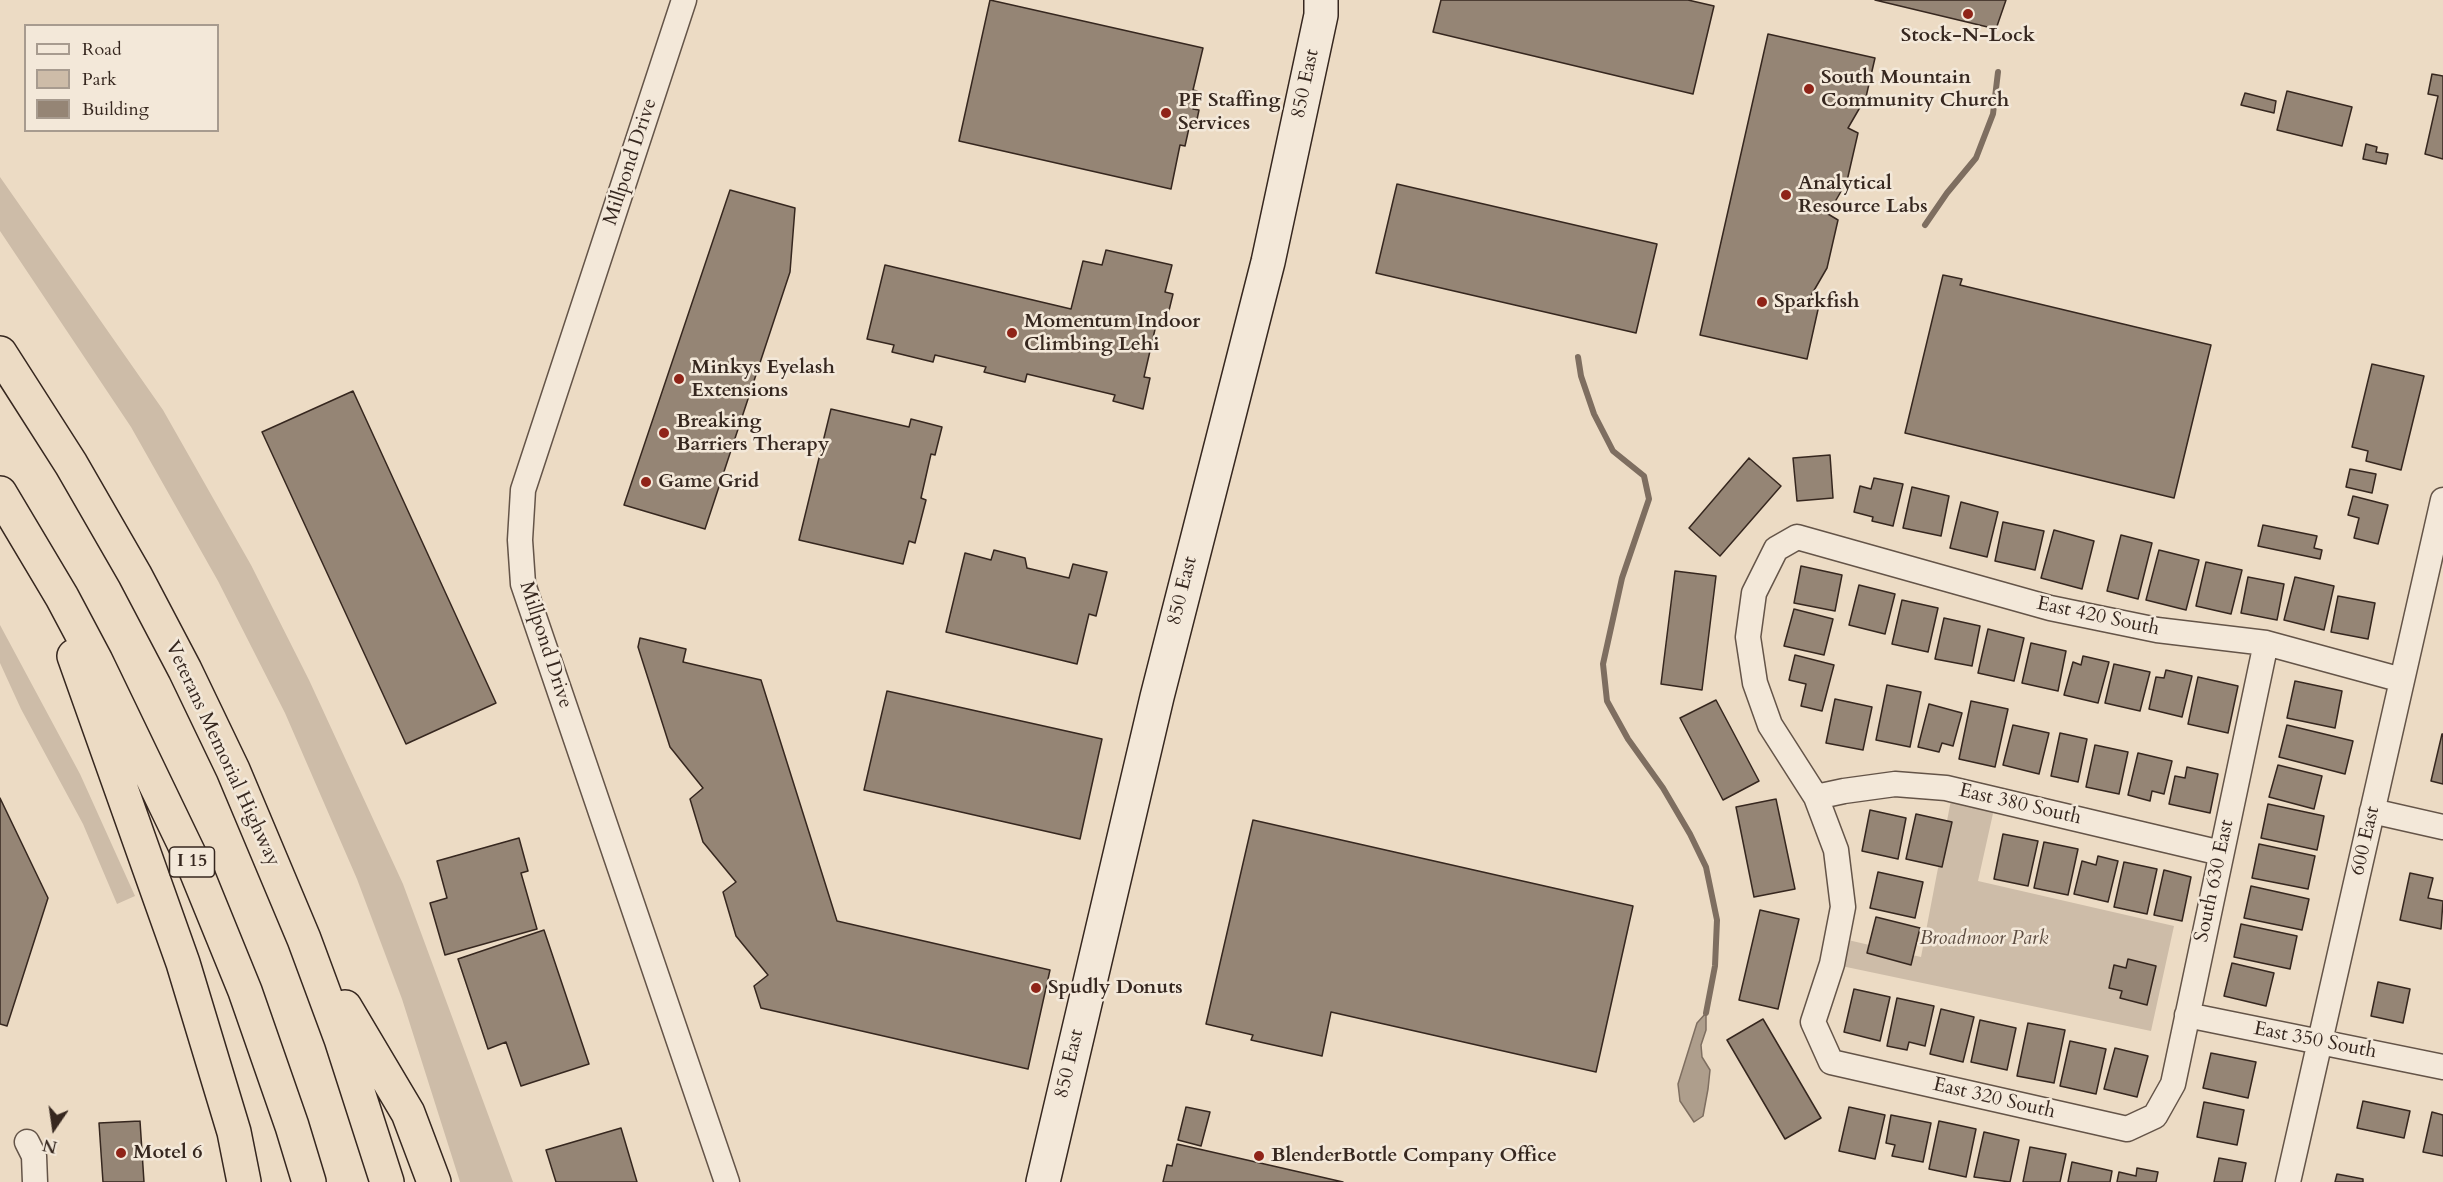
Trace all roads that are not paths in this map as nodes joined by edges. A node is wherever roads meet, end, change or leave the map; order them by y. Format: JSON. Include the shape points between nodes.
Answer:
{"nodes":[{"id":1,"x":684,"y":0,"type":"edge"},
{"id":2,"x":1321,"y":0,"type":"edge"},
{"id":3,"x":0,"y":353,"type":"edge"},
{"id":4,"x":0,"y":493,"type":"edge"},
{"id":5,"x":2443,"y":500,"type":"edge"},
{"id":6,"x":39,"y":558,"type":"junction"},
{"id":7,"x":2266,"y":643,"type":"junction"},
{"id":8,"x":2402,"y":680,"type":"junction"},
{"id":9,"x":1816,"y":797,"type":"junction"},
{"id":10,"x":2372,"y":811,"type":"junction"},
{"id":11,"x":2443,"y":827,"type":"edge"},
{"id":12,"x":2222,"y":853,"type":"junction"},
{"id":13,"x":304,"y":939,"type":"junction"},
{"id":14,"x":2187,"y":1015,"type":"junction"},
{"id":15,"x":2320,"y":1042,"type":"junction"},
{"id":16,"x":2443,"y":1067,"type":"edge"},
{"id":17,"x":2155,"y":1116,"type":"joint"},
{"id":18,"x":27,"y":1142,"type":"dead end"},
{"id":19,"x":35,"y":1182,"type":"edge"},
{"id":20,"x":244,"y":1182,"type":"edge"},
{"id":21,"x":309,"y":1182,"type":"edge"},
{"id":22,"x":387,"y":1182,"type":"edge"},
{"id":23,"x":434,"y":1182,"type":"edge"},
{"id":24,"x":727,"y":1182,"type":"edge"},
{"id":25,"x":1042,"y":1182,"type":"edge"},
{"id":26,"x":2288,"y":1182,"type":"edge"}],
"edges":[{"from":1,"to":24,"type":"street","name":"Millpond Drive","via":[[523,490],[520,540],[523,584]]},
{"from":2,"to":25,"type":"main road","name":"850 East","via":[[1268,262],[1160,683]]},
{"from":3,"to":13,"type":"highway","name":"Veterans Memorial Highway","via":[[96,506],[185,670],[254,818]]},
{"from":4,"to":6,"type":"highway","number":"I 15"},
{"from":5,"to":8,"type":"street","name":"600 East"},
{"from":6,"to":20,"type":"highway","via":[[183,963],[234,1132]]},
{"from":6,"to":21,"type":"highway","number":"I 15","via":[[128,724],[190,855],[245,991]]},
{"from":7,"to":8,"type":"street","name":"East 420 South"},
{"from":7,"to":9,"type":"street","name":"East 420 South","via":[[2157,630],[2050,608],[1797,537],[1776,549],[1754,592],[1748,637],[1755,683],[1770,725]]},
{"from":7,"to":12,"type":"street","name":"South 630 East"},
{"from":8,"to":10,"type":"street","name":"600 East"},
{"from":9,"to":12,"type":"street","name":"East 380 South","via":[[1895,784],[1946,788]]},
{"from":9,"to":17,"type":"street","name":"East 320 South","via":[[1836,850],[1844,907],[1832,964],[1812,1022],[1831,1062],[2127,1129]]},
{"from":10,"to":11,"type":"street"},
{"from":10,"to":15,"type":"street","name":"600 East"},
{"from":12,"to":14,"type":"street","name":"South 630 East"},
{"from":13,"to":22,"type":"highway","name":"Veterans Memorial Highway"},
{"from":13,"to":23,"type":"highway","via":[[408,1113]]},
{"from":14,"to":15,"type":"street","name":"East 350 South"},
{"from":14,"to":17,"type":"street","name":"South 630 East","via":[[2172,1084]]},
{"from":15,"to":16,"type":"street","name":"East 350 South"},
{"from":15,"to":26,"type":"street","name":"600 East"},
{"from":18,"to":19,"type":"street","via":[[33,1156]]}]}
